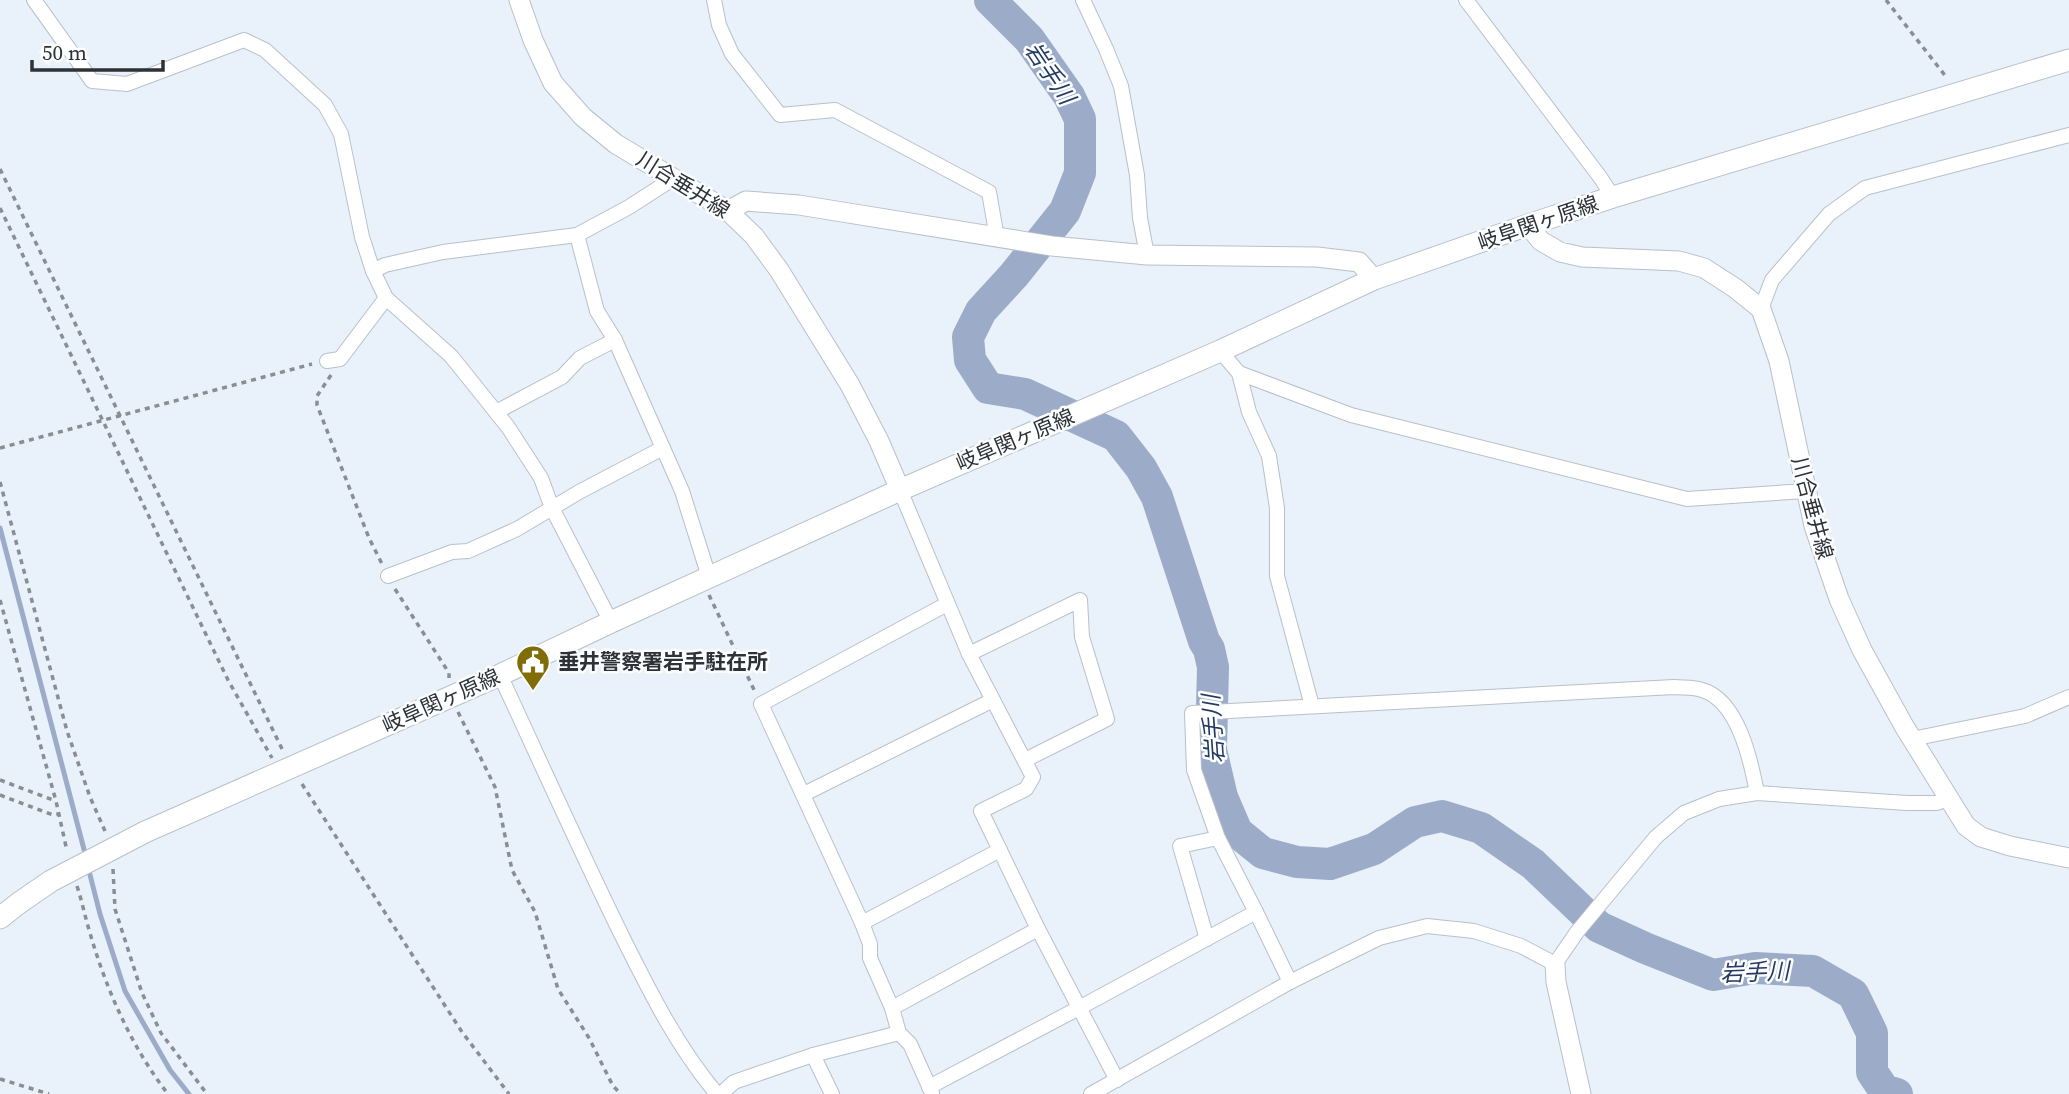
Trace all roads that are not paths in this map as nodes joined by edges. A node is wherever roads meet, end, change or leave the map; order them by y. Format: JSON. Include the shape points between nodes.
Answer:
{"nodes":[{"id":1,"x":34,"y":0,"type":"edge"},
{"id":2,"x":519,"y":0,"type":"edge"},
{"id":3,"x":715,"y":0,"type":"edge"},
{"id":4,"x":1083,"y":0,"type":"edge"},
{"id":5,"x":1466,"y":0,"type":"edge"},
{"id":6,"x":2069,"y":60,"type":"edge"},
{"id":7,"x":2069,"y":135,"type":"edge"},
{"id":8,"x":674,"y":178,"type":"junction"},
{"id":9,"x":1613,"y":197,"type":"junction"},
{"id":10,"x":728,"y":211,"type":"junction"},
{"id":11,"x":1528,"y":225,"type":"junction"},
{"id":12,"x":577,"y":235,"type":"junction"},
{"id":13,"x":1003,"y":239,"type":"junction"},
{"id":14,"x":1147,"y":255,"type":"junction"},
{"id":15,"x":373,"y":271,"type":"junction"},
{"id":16,"x":1374,"y":279,"type":"junction"},
{"id":17,"x":386,"y":298,"type":"junction"},
{"id":18,"x":1761,"y":309,"type":"junction"},
{"id":19,"x":615,"y":340,"type":"junction"},
{"id":20,"x":1220,"y":351,"type":"junction"},
{"id":21,"x":331,"y":360,"type":"road end"},
{"id":22,"x":1238,"y":373,"type":"junction"},
{"id":23,"x":496,"y":412,"type":"junction"},
{"id":24,"x":663,"y":448,"type":"junction"},
{"id":25,"x":900,"y":490,"type":"junction"},
{"id":26,"x":1805,"y":491,"type":"junction"},
{"id":27,"x":552,"y":508,"type":"junction"},
{"id":28,"x":388,"y":576,"type":"road end"},
{"id":29,"x":705,"y":579,"type":"junction"},
{"id":30,"x":947,"y":604,"type":"junction"},
{"id":31,"x":611,"y":622,"type":"junction"},
{"id":32,"x":969,"y":654,"type":"junction"},
{"id":33,"x":500,"y":675,"type":"junction"},
{"id":34,"x":2069,"y":697,"type":"edge"},
{"id":35,"x":993,"y":700,"type":"junction"},
{"id":36,"x":1312,"y":706,"type":"junction"},
{"id":37,"x":1912,"y":739,"type":"junction"},
{"id":38,"x":1025,"y":761,"type":"junction"},
{"id":39,"x":1757,"y":793,"type":"junction"},
{"id":40,"x":804,"y":794,"type":"junction"},
{"id":41,"x":1948,"y":799,"type":"junction"},
{"id":42,"x":1218,"y":838,"type":"junction"},
{"id":43,"x":1000,"y":850,"type":"junction"},
{"id":44,"x":2069,"y":858,"type":"edge"},
{"id":45,"x":1256,"y":912,"type":"junction"},
{"id":46,"x":0,"y":918,"type":"edge"},
{"id":47,"x":862,"y":923,"type":"junction"},
{"id":48,"x":1038,"y":929,"type":"junction"},
{"id":49,"x":1207,"y":939,"type":"junction"},
{"id":50,"x":1555,"y":964,"type":"junction"},
{"id":51,"x":1290,"y":982,"type":"junction"},
{"id":52,"x":892,"y":1008,"type":"junction"},
{"id":53,"x":1079,"y":1008,"type":"junction"},
{"id":54,"x":899,"y":1033,"type":"junction"},
{"id":55,"x":813,"y":1055,"type":"junction"},
{"id":56,"x":1117,"y":1080,"type":"junction"},
{"id":57,"x":931,"y":1090,"type":"edge"},
{"id":58,"x":719,"y":1094,"type":"edge"},
{"id":59,"x":832,"y":1094,"type":"edge"},
{"id":60,"x":1091,"y":1094,"type":"edge"},
{"id":61,"x":1581,"y":1094,"type":"edge"}],
"edges":[{"from":1,"to":15,"type":"street","via":[[92,81],[127,84],[244,40],[265,50],[325,105],[341,134]]},
{"from":2,"to":8,"type":"main road","name":"川合垂井線","via":[[553,83],[583,117],[616,144]]},
{"from":3,"to":13,"type":"street","via":[[719,25],[732,54],[780,115],[835,110],[989,192]]},
{"from":4,"to":14,"type":"street","via":[[1121,86]]},
{"from":5,"to":9,"type":"street"},
{"from":6,"to":9,"type":"main road","name":"岐阜関ヶ原線"},
{"from":7,"to":18,"type":"street","via":[[1865,188],[1829,215],[1772,280]]},
{"from":8,"to":10,"type":"main road","name":"川合垂井線"},
{"from":8,"to":12,"type":"street"},
{"from":9,"to":11,"type":"main road","name":"岐阜関ヶ原線"},
{"from":10,"to":13,"type":"main road","via":[[746,201],[799,205]]},
{"from":10,"to":25,"type":"main road","name":"川合垂井線","via":[[779,270],[850,385]]},
{"from":11,"to":16,"type":"main road","name":"岐阜関ヶ原線"},
{"from":11,"to":18,"type":"main road","via":[[1541,241],[1560,252],[1679,261],[1703,268]]},
{"from":12,"to":15,"type":"street","via":[[443,252]]},
{"from":12,"to":19,"type":"street","via":[[597,311]]},
{"from":13,"to":14,"type":"main road"},
{"from":14,"to":16,"type":"main road","via":[[1317,257],[1359,262]]},
{"from":15,"to":17,"type":"street"},
{"from":16,"to":20,"type":"main road","name":"岐阜関ヶ原線"},
{"from":17,"to":21,"type":"street","via":[[340,359]]},
{"from":17,"to":23,"type":"street","via":[[451,356]]},
{"from":18,"to":26,"type":"main road","name":"川合垂井線","via":[[1779,361]]},
{"from":19,"to":23,"type":"street","via":[[580,358],[562,377]]},
{"from":19,"to":24,"type":"street"},
{"from":20,"to":22,"type":"street"},
{"from":20,"to":25,"type":"main road","name":"岐阜関ヶ原線"},
{"from":22,"to":26,"type":"street","via":[[1351,415],[1687,499]]},
{"from":22,"to":36,"type":"street","via":[[1269,456],[1277,508],[1277,576]]},
{"from":23,"to":27,"type":"street","via":[[541,478]]},
{"from":24,"to":27,"type":"street"},
{"from":24,"to":29,"type":"street","via":[[682,491]]},
{"from":25,"to":29,"type":"main road","name":"岐阜関ヶ原線"},
{"from":25,"to":30,"type":"street"},
{"from":26,"to":37,"type":"main road","name":"川合垂井線","via":[[1839,599]]},
{"from":27,"to":28,"type":"street","via":[[517,530],[468,551],[452,552]]},
{"from":27,"to":31,"type":"street"},
{"from":29,"to":31,"type":"main road","name":"岐阜関ヶ原線"},
{"from":30,"to":32,"type":"street"},
{"from":30,"to":40,"type":"street","via":[[761,704]]},
{"from":31,"to":33,"type":"main road","name":"岐阜関ヶ原線"},
{"from":32,"to":35,"type":"street"},
{"from":32,"to":38,"type":"street","via":[[1080,600],[1082,637],[1107,719]]},
{"from":33,"to":46,"type":"main road","name":"岐阜関ヶ原線","via":[[145,832],[71,870]]},
{"from":33,"to":58,"type":"street","via":[[655,1000],[695,1069]]},
{"from":34,"to":37,"type":"street","via":[[2025,716]]},
{"from":35,"to":38,"type":"street"},
{"from":35,"to":40,"type":"street"},
{"from":36,"to":39,"type":"street","via":[[1674,687],[1703,690],[1726,705],[1749,755]]},
{"from":36,"to":42,"type":"street","via":[[1192,713],[1195,770]]},
{"from":37,"to":41,"type":"main road","name":"川合垂井線"},
{"from":38,"to":43,"type":"street","via":[[1033,777],[1026,789],[981,811]]},
{"from":39,"to":41,"type":"street","via":[[1908,803]]},
{"from":39,"to":50,"type":"street","via":[[1718,799],[1684,813],[1656,837]]},
{"from":40,"to":47,"type":"street"},
{"from":41,"to":44,"type":"main road","name":"川合垂井線","via":[[1966,826],[1981,838]]},
{"from":42,"to":45,"type":"street"},
{"from":42,"to":49,"type":"street","via":[[1180,846]]},
{"from":43,"to":47,"type":"street"},
{"from":43,"to":48,"type":"street"},
{"from":45,"to":49,"type":"street"},
{"from":45,"to":51,"type":"street"},
{"from":47,"to":52,"type":"street","via":[[870,958]]},
{"from":48,"to":52,"type":"street"},
{"from":48,"to":53,"type":"street"},
{"from":49,"to":53,"type":"street"},
{"from":50,"to":51,"type":"street","via":[[1521,946],[1474,931],[1427,926],[1379,938]]},
{"from":50,"to":61,"type":"main road"},
{"from":51,"to":56,"type":"street"},
{"from":52,"to":54,"type":"street"},
{"from":53,"to":56,"type":"street"},
{"from":53,"to":57,"type":"street"},
{"from":54,"to":55,"type":"street"},
{"from":54,"to":57,"type":"street","via":[[910,1044]]},
{"from":55,"to":58,"type":"street","via":[[734,1082]]},
{"from":55,"to":59,"type":"street"},
{"from":56,"to":60,"type":"street"}]}
